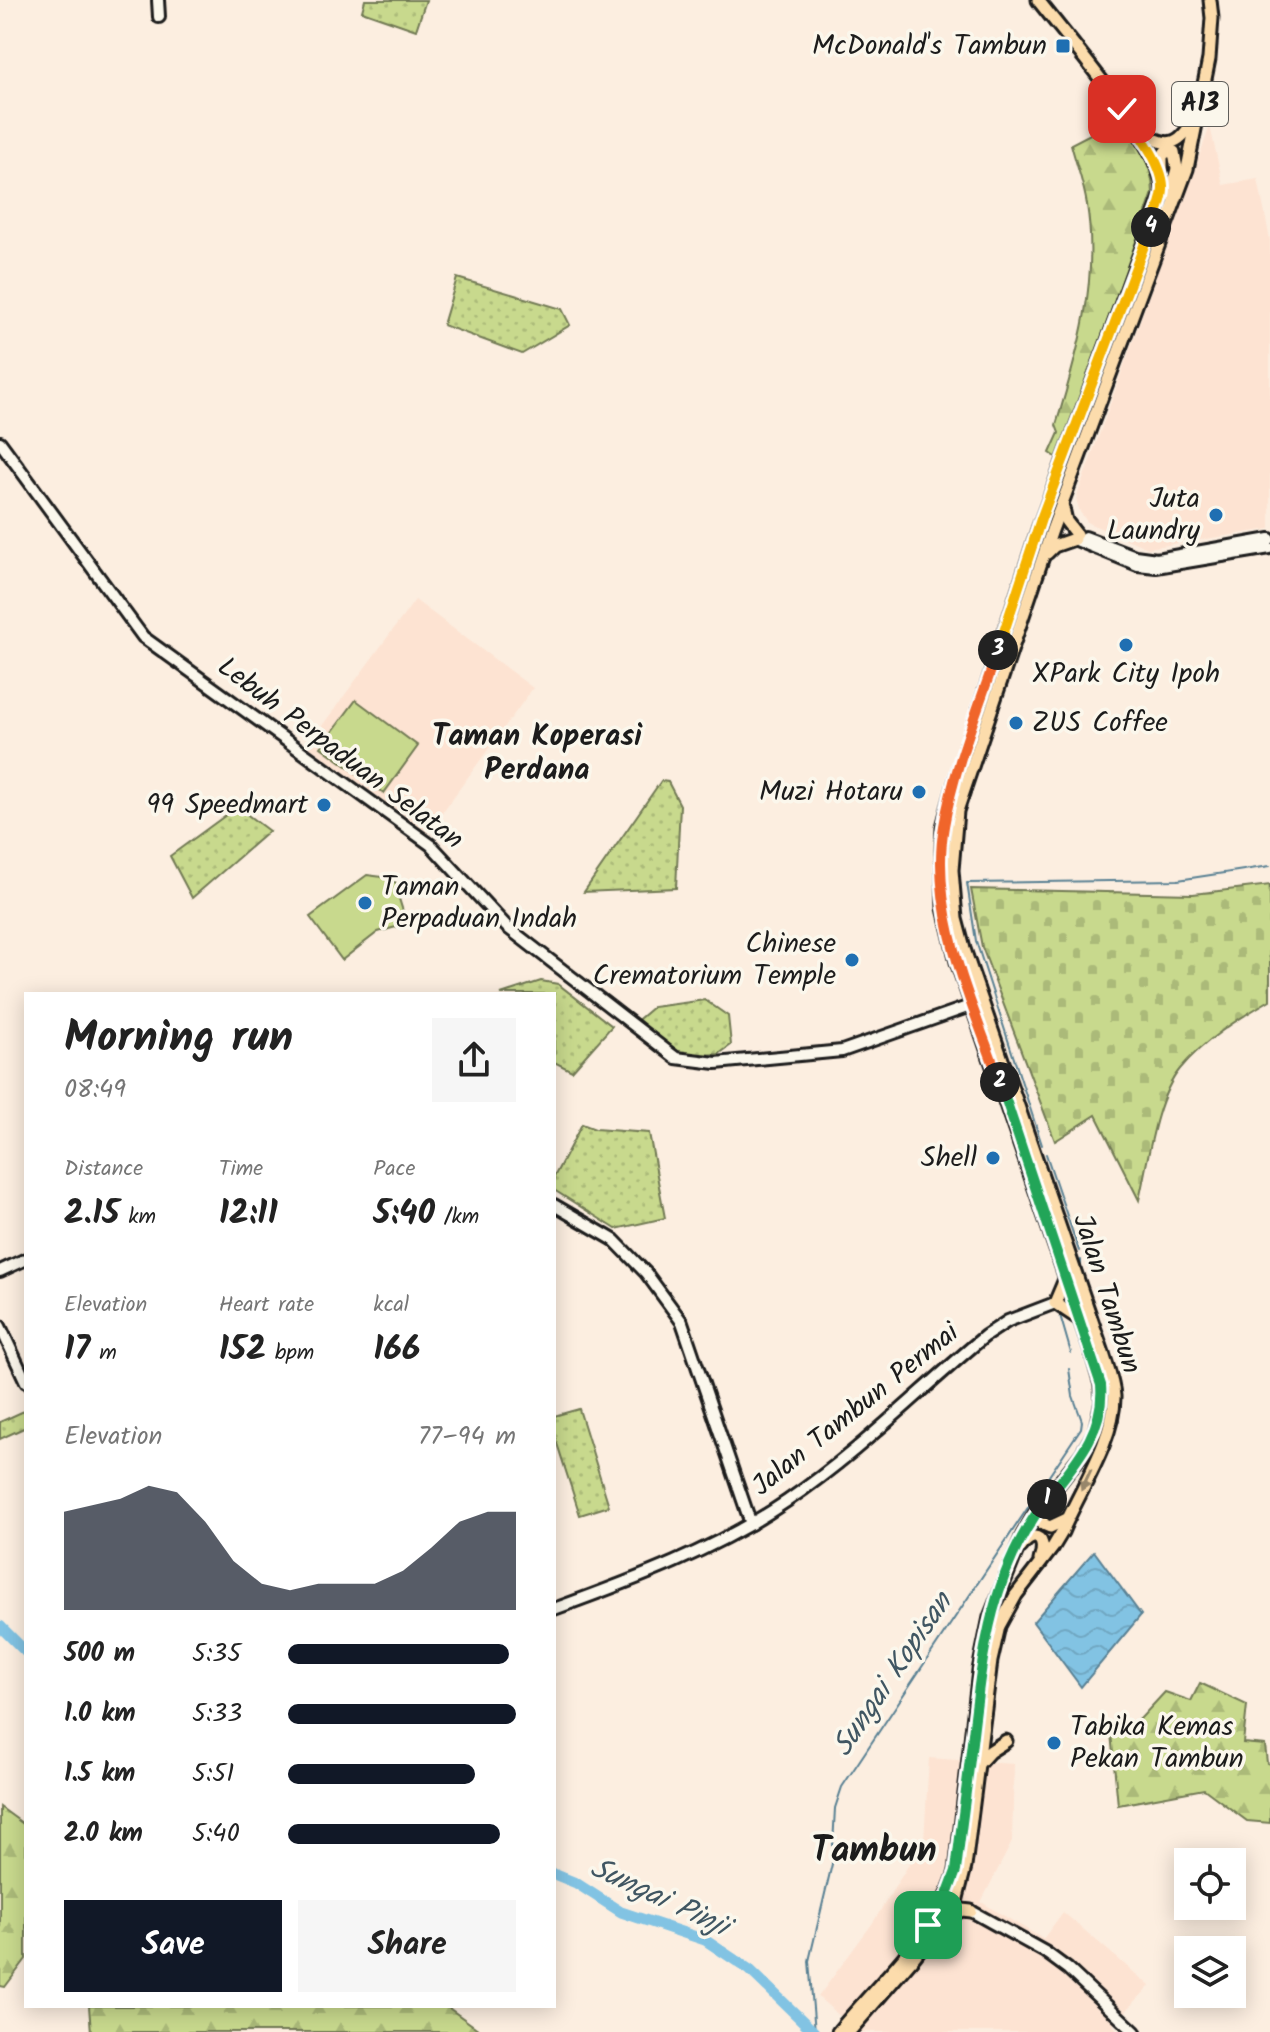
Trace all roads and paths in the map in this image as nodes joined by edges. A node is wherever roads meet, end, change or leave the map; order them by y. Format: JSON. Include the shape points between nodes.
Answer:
{"nodes":[{"id":1,"x":158,"y":0,"type":"edge"},
{"id":2,"x":1038,"y":0,"type":"edge"},
{"id":3,"x":1210,"y":0,"type":"edge"},
{"id":4,"x":159,"y":17,"type":"dead end"},
{"id":5,"x":1199,"y":111,"type":"junction"},
{"id":6,"x":1135,"y":127,"type":"junction"},
{"id":7,"x":1161,"y":176,"type":"junction"},
{"id":8,"x":1144,"y":285,"type":"junction"},
{"id":9,"x":0,"y":442,"type":"edge"},
{"id":10,"x":1062,"y":503,"type":"junction"},
{"id":11,"x":1075,"y":536,"type":"junction"},
{"id":12,"x":1270,"y":539,"type":"edge"},
{"id":13,"x":1270,"y":548,"type":"edge"},
{"id":14,"x":1042,"y":559,"type":"junction"},
{"id":15,"x":973,"y":1005,"type":"junction"},
{"id":16,"x":556,"y":1206,"type":"edge"},
{"id":17,"x":24,"y":1260,"type":"edge"},
{"id":18,"x":0,"y":1271,"type":"edge"},
{"id":19,"x":1066,"y":1277,"type":"junction"},
{"id":20,"x":1055,"y":1303,"type":"junction"},
{"id":21,"x":1080,"y":1320,"type":"junction"},
{"id":22,"x":0,"y":1326,"type":"edge"},
{"id":23,"x":24,"y":1378,"type":"edge"},
{"id":24,"x":1047,"y":1499,"type":"junction"},
{"id":25,"x":1067,"y":1519,"type":"junction"},
{"id":26,"x":751,"y":1524,"type":"junction"},
{"id":27,"x":1014,"y":1557,"type":"junction"},
{"id":28,"x":1037,"y":1567,"type":"junction"},
{"id":29,"x":556,"y":1608,"type":"edge"},
{"id":30,"x":984,"y":1720,"type":"junction"},
{"id":31,"x":978,"y":1765,"type":"junction"},
{"id":32,"x":961,"y":1887,"type":"junction"},
{"id":33,"x":971,"y":1911,"type":"junction"},
{"id":34,"x":945,"y":1919,"type":"junction"},
{"id":35,"x":850,"y":2030,"type":"edge"},
{"id":36,"x":838,"y":2032,"type":"edge"},
{"id":37,"x":1135,"y":2032,"type":"edge"}],
"edges":[{"from":1,"to":4,"type":"street"},
{"from":2,"to":6,"type":"main road","number":"A13"},
{"from":3,"to":5,"type":"main road","number":"A13","via":[[1211,45]]},
{"from":5,"to":6,"type":"main road","via":[[1184,136],[1171,142],[1157,142]]},
{"from":5,"to":8,"type":"main road","number":"A13","via":[[1187,169]]},
{"from":6,"to":7,"type":"main road"},
{"from":7,"to":8,"type":"main road","via":[[1162,157],[1174,152],[1175,183]]},
{"from":7,"to":15,"type":"main road","name":"Jalan Tambun","via":[[1163,192],[1153,224],[1039,527],[943,827],[944,908]]},
{"from":8,"to":10,"type":"main road","number":"A13"},
{"from":9,"to":15,"type":"street","name":"Lebuh Perpaduan Selatan","via":[[143,637],[431,845],[507,927],[676,1058],[716,1063],[842,1051]]},
{"from":10,"to":11,"type":"main road"},
{"from":10,"to":14,"type":"main road","name":"Jalan Tambun"},
{"from":11,"to":12,"type":"street","via":[[1157,559]]},
{"from":11,"to":13,"type":"street","via":[[1138,565],[1156,567]]},
{"from":11,"to":14,"type":"main road"},
{"from":14,"to":25,"type":"main road","name":"Jalan Tambun","one_way":true,"via":[[963,790],[952,870],[964,949],[1113,1385],[1108,1430]]},
{"from":15,"to":19,"type":"main road","name":"Jalan Tambun"},
{"from":16,"to":26,"type":"street","via":[[614,1240],[682,1322]]},
{"from":17,"to":18,"type":"street"},
{"from":19,"to":20,"type":"main road"},
{"from":19,"to":21,"type":"main road","name":"Jalan Tambun"},
{"from":20,"to":21,"type":"main road"},
{"from":20,"to":26,"type":"street","name":"Jalan Tambun Permai","via":[[985,1336],[815,1482]]},
{"from":21,"to":24,"type":"main road","name":"Jalan Tambun","via":[[1101,1385],[1100,1415],[1082,1454]]},
{"from":22,"to":23,"type":"street"},
{"from":24,"to":25,"type":"main road","via":[[1043,1524],[1050,1527]]},
{"from":24,"to":27,"type":"main road","name":"Jalan Tambun"},
{"from":25,"to":28,"type":"main road","name":"Jalan Tambun"},
{"from":26,"to":29,"type":"street","name":"Jalan Tambun Permai","via":[[664,1566]]},
{"from":27,"to":28,"type":"main road","via":[[1026,1539],[1039,1538],[1044,1550]]},
{"from":27,"to":36,"type":"main road","name":"Jalan Tambun","via":[[982,1652],[953,1880],[928,1925]]},
{"from":28,"to":30,"type":"main road","name":"Jalan Tambun","via":[[999,1626]]},
{"from":30,"to":31,"type":"main road","name":"Jalan Tambun"},
{"from":30,"to":31,"type":"main road","via":[[989,1732],[1006,1741]]},
{"from":31,"to":32,"type":"main road","name":"Jalan Tambun"},
{"from":32,"to":33,"type":"main road"},
{"from":32,"to":34,"type":"main road","name":"Jalan Tambun"},
{"from":33,"to":34,"type":"main road"},
{"from":33,"to":37,"type":"street","via":[[1045,1952]]},
{"from":34,"to":35,"type":"main road","name":"Jalan Tambun"}]}
